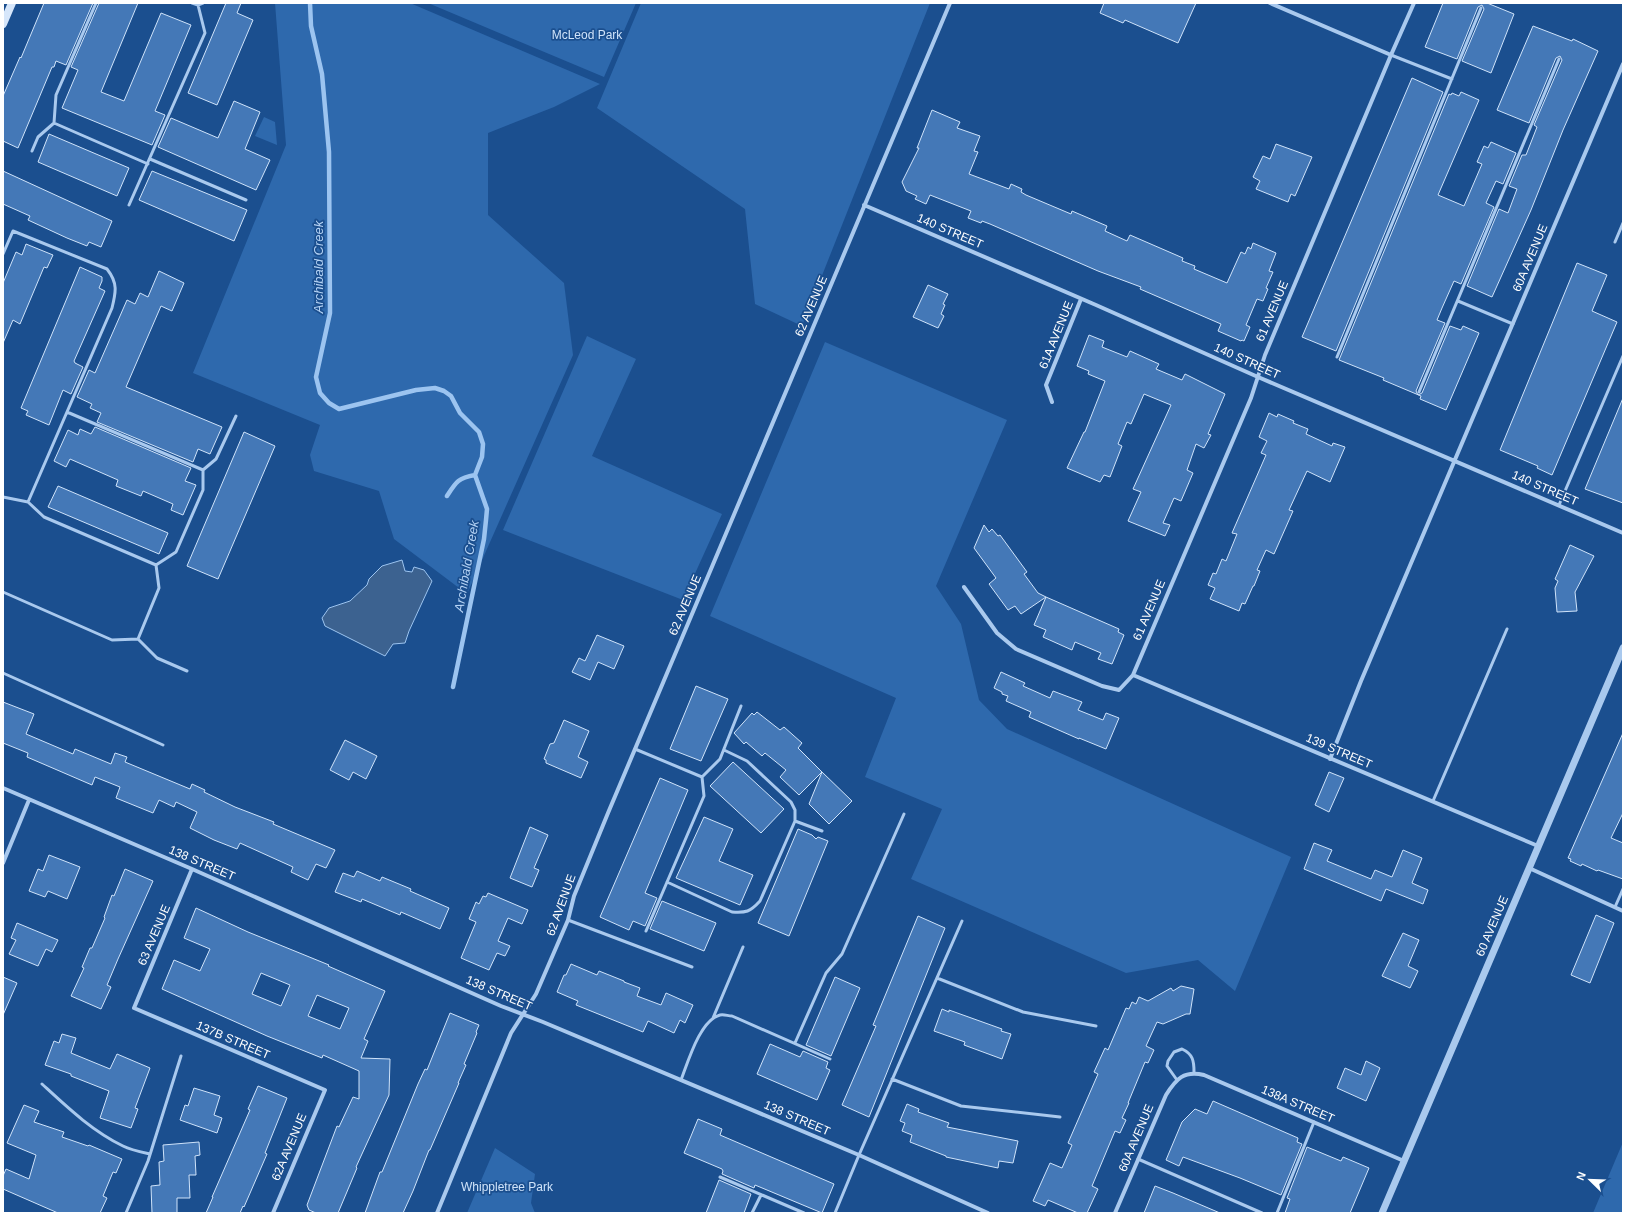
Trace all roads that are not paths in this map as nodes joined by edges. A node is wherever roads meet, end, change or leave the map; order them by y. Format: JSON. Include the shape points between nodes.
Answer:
{"nodes":[{"id":1,"x":12,"y":3,"type":"edge"},
{"id":2,"x":96,"y":3,"type":"edge"},
{"id":3,"x":192,"y":3,"type":"edge"},
{"id":4,"x":203,"y":3,"type":"edge"},
{"id":5,"x":950,"y":3,"type":"edge"},
{"id":6,"x":1270,"y":3,"type":"edge"},
{"id":7,"x":1414,"y":3,"type":"edge"},
{"id":8,"x":198,"y":6,"type":"junction"},
{"id":9,"x":1481,"y":8,"type":"dead end"},
{"id":10,"x":3,"y":24,"type":"edge"},
{"id":11,"x":1391,"y":55,"type":"junction"},
{"id":12,"x":1559,"y":58,"type":"dead end"},
{"id":13,"x":1623,"y":65,"type":"edge"},
{"id":14,"x":1452,"y":79,"type":"junction"},
{"id":15,"x":54,"y":123,"type":"junction"},
{"id":16,"x":32,"y":151,"type":"dead end"},
{"id":17,"x":150,"y":159,"type":"junction"},
{"id":18,"x":148,"y":164,"type":"junction"},
{"id":19,"x":246,"y":200,"type":"dead end"},
{"id":20,"x":129,"y":205,"type":"dead end"},
{"id":21,"x":864,"y":205,"type":"junction"},
{"id":22,"x":1623,"y":223,"type":"edge"},
{"id":23,"x":1615,"y":242,"type":"dead end"},
{"id":24,"x":3,"y":254,"type":"edge"},
{"id":25,"x":1081,"y":299,"type":"junction"},
{"id":26,"x":1458,"y":301,"type":"junction"},
{"id":27,"x":1513,"y":324,"type":"junction"},
{"id":28,"x":1623,"y":356,"type":"edge"},
{"id":29,"x":1337,"y":357,"type":"dead end"},
{"id":30,"x":1258,"y":377,"type":"junction"},
{"id":31,"x":1419,"y":392,"type":"dead end"},
{"id":32,"x":1052,"y":402,"type":"dead end"},
{"id":33,"x":67,"y":412,"type":"junction"},
{"id":34,"x":236,"y":416,"type":"dead end"},
{"id":35,"x":1456,"y":461,"type":"junction"},
{"id":36,"x":203,"y":470,"type":"junction"},
{"id":37,"x":3,"y":496,"type":"edge"},
{"id":38,"x":28,"y":502,"type":"junction"},
{"id":39,"x":1559,"y":505,"type":"junction"},
{"id":40,"x":1623,"y":533,"type":"edge"},
{"id":41,"x":156,"y":565,"type":"junction"},
{"id":42,"x":964,"y":587,"type":"dead end"},
{"id":43,"x":3,"y":592,"type":"edge"},
{"id":44,"x":1507,"y":629,"type":"dead end"},
{"id":45,"x":138,"y":639,"type":"junction"},
{"id":46,"x":1623,"y":648,"type":"edge"},
{"id":47,"x":187,"y":671,"type":"dead end"},
{"id":48,"x":3,"y":674,"type":"edge"},
{"id":49,"x":1133,"y":675,"type":"junction"},
{"id":50,"x":741,"y":706,"type":"dead end"},
{"id":51,"x":163,"y":745,"type":"dead end"},
{"id":52,"x":635,"y":749,"type":"junction"},
{"id":53,"x":724,"y":750,"type":"junction"},
{"id":54,"x":1330,"y":759,"type":"junction"},
{"id":55,"x":702,"y":778,"type":"junction"},
{"id":56,"x":3,"y":788,"type":"edge"},
{"id":57,"x":29,"y":800,"type":"junction"},
{"id":58,"x":1433,"y":801,"type":"junction"},
{"id":59,"x":904,"y":814,"type":"dead end"},
{"id":60,"x":795,"y":821,"type":"junction"},
{"id":61,"x":822,"y":832,"type":"dead end"},
{"id":62,"x":1538,"y":846,"type":"junction"},
{"id":63,"x":3,"y":863,"type":"edge"},
{"id":64,"x":1529,"y":868,"type":"junction"},
{"id":65,"x":192,"y":869,"type":"junction"},
{"id":66,"x":667,"y":882,"type":"junction"},
{"id":67,"x":1623,"y":889,"type":"edge"},
{"id":68,"x":1615,"y":907,"type":"junction"},
{"id":69,"x":1623,"y":911,"type":"edge"},
{"id":70,"x":568,"y":920,"type":"junction"},
{"id":71,"x":962,"y":921,"type":"dead end"},
{"id":72,"x":646,"y":931,"type":"dead end"},
{"id":73,"x":743,"y":947,"type":"dead end"},
{"id":74,"x":692,"y":967,"type":"dead end"},
{"id":75,"x":937,"y":978,"type":"junction"},
{"id":76,"x":134,"y":1008,"type":"joint"},
{"id":77,"x":522,"y":1015,"type":"junction"},
{"id":78,"x":713,"y":1018,"type":"junction"},
{"id":79,"x":1096,"y":1026,"type":"dead end"},
{"id":80,"x":795,"y":1043,"type":"junction"},
{"id":81,"x":181,"y":1056,"type":"dead end"},
{"id":82,"x":830,"y":1059,"type":"dead end"},
{"id":83,"x":1194,"y":1072,"type":"junction"},
{"id":84,"x":892,"y":1079,"type":"junction"},
{"id":85,"x":681,"y":1080,"type":"junction"},
{"id":86,"x":1177,"y":1080,"type":"junction"},
{"id":87,"x":42,"y":1084,"type":"dead end"},
{"id":88,"x":325,"y":1090,"type":"joint"},
{"id":89,"x":1060,"y":1118,"type":"dead end"},
{"id":90,"x":1314,"y":1122,"type":"junction"},
{"id":91,"x":150,"y":1154,"type":"junction"},
{"id":92,"x":859,"y":1155,"type":"junction"},
{"id":93,"x":1138,"y":1159,"type":"junction"},
{"id":94,"x":1404,"y":1161,"type":"junction"},
{"id":95,"x":720,"y":1177,"type":"dead end"},
{"id":96,"x":761,"y":1195,"type":"junction"},
{"id":97,"x":126,"y":1213,"type":"edge"},
{"id":98,"x":273,"y":1213,"type":"edge"},
{"id":99,"x":437,"y":1213,"type":"edge"},
{"id":100,"x":752,"y":1213,"type":"edge"},
{"id":101,"x":804,"y":1213,"type":"edge"},
{"id":102,"x":835,"y":1213,"type":"edge"},
{"id":103,"x":988,"y":1213,"type":"edge"},
{"id":104,"x":1116,"y":1213,"type":"edge"},
{"id":105,"x":1262,"y":1213,"type":"edge"},
{"id":106,"x":1277,"y":1213,"type":"edge"},
{"id":107,"x":1382,"y":1213,"type":"edge"}],
"edges":[{"from":1,"to":10,"type":"main road"},
{"from":2,"to":15,"type":"lane","via":[[56,95]]},
{"from":3,"to":8,"type":"lane"},
{"from":4,"to":8,"type":"lane"},
{"from":5,"to":21,"type":"street","name":"62 AVENUE"},
{"from":6,"to":11,"type":"street"},
{"from":7,"to":11,"type":"street","name":"61 AVENUE"},
{"from":8,"to":17,"type":"lane","via":[[205,33]]},
{"from":9,"to":14,"type":"lane"},
{"from":11,"to":14,"type":"lane"},
{"from":11,"to":30,"type":"street","name":"61 AVENUE"},
{"from":12,"to":26,"type":"lane"},
{"from":13,"to":27,"type":"street","name":"60A AVENUE"},
{"from":14,"to":29,"type":"lane"},
{"from":15,"to":16,"type":"lane","via":[[38,137]]},
{"from":15,"to":18,"type":"lane"},
{"from":17,"to":18,"type":"lane"},
{"from":17,"to":19,"type":"lane"},
{"from":18,"to":20,"type":"lane"},
{"from":21,"to":25,"type":"street","name":"140 STREET"},
{"from":21,"to":52,"type":"street","name":"62 AVENUE"},
{"from":22,"to":23,"type":"lane"},
{"from":24,"to":33,"type":"lane","via":[[13,231],[107,269],[113,277],[115,296],[112,308]]},
{"from":25,"to":30,"type":"street","name":"140 STREET"},
{"from":25,"to":32,"type":"street","name":"61A AVENUE","via":[[1046,385]]},
{"from":26,"to":27,"type":"lane"},
{"from":26,"to":31,"type":"lane"},
{"from":27,"to":35,"type":"street","name":"60A AVENUE"},
{"from":28,"to":39,"type":"lane"},
{"from":30,"to":35,"type":"street","name":"140 STREET"},
{"from":30,"to":49,"type":"street","name":"61 AVENUE"},
{"from":33,"to":36,"type":"lane"},
{"from":33,"to":38,"type":"lane"},
{"from":34,"to":36,"type":"lane","via":[[216,459]]},
{"from":35,"to":39,"type":"street","name":"140 STREET"},
{"from":35,"to":54,"type":"street","name":"60A AVENUE"},
{"from":36,"to":41,"type":"lane","via":[[203,490],[176,552]]},
{"from":37,"to":38,"type":"lane"},
{"from":38,"to":41,"type":"lane","via":[[44,517]]},
{"from":39,"to":40,"type":"street","name":"140 STREET"},
{"from":41,"to":45,"type":"lane","via":[[159,588]]},
{"from":42,"to":49,"type":"street","name":"61 AVENUE","via":[[997,633],[1016,649],[1102,686],[1119,690]]},
{"from":43,"to":45,"type":"lane","via":[[112,640]]},
{"from":44,"to":58,"type":"lane"},
{"from":45,"to":47,"type":"lane","via":[[157,658]]},
{"from":46,"to":62,"type":"street","name":"60 AVENUE"},
{"from":48,"to":51,"type":"lane"},
{"from":49,"to":54,"type":"street","name":"139 STREET"},
{"from":50,"to":53,"type":"lane"},
{"from":52,"to":55,"type":"lane"},
{"from":52,"to":70,"type":"street","name":"62 AVENUE","via":[[574,896]]},
{"from":53,"to":55,"type":"lane","via":[[720,759]]},
{"from":53,"to":60,"type":"lane","via":[[747,761],[791,802],[795,810]]},
{"from":54,"to":58,"type":"street","name":"139 STREET"},
{"from":55,"to":66,"type":"lane","via":[[704,796]]},
{"from":56,"to":57,"type":"street","name":"138 STREET"},
{"from":57,"to":63,"type":"street"},
{"from":57,"to":65,"type":"street","name":"138 STREET"},
{"from":58,"to":62,"type":"street","name":"139 STREET"},
{"from":59,"to":80,"type":"lane","via":[[842,954],[826,973]]},
{"from":60,"to":61,"type":"lane"},
{"from":60,"to":66,"type":"lane","via":[[760,902],[751,910],[732,912]]},
{"from":62,"to":64,"type":"street","name":"60 AVENUE"},
{"from":64,"to":68,"type":"street"},
{"from":64,"to":94,"type":"street","name":"60 AVENUE"},
{"from":65,"to":76,"type":"street","name":"63 AVENUE"},
{"from":65,"to":77,"type":"street","name":"138 STREET"},
{"from":66,"to":72,"type":"lane"},
{"from":67,"to":68,"type":"lane"},
{"from":68,"to":69,"type":"street"},
{"from":70,"to":74,"type":"lane"},
{"from":70,"to":77,"type":"street","name":"62 AVENUE","via":[[536,994]]},
{"from":71,"to":75,"type":"lane"},
{"from":73,"to":78,"type":"lane"},
{"from":75,"to":79,"type":"lane","via":[[1023,1012]]},
{"from":75,"to":84,"type":"lane"},
{"from":76,"to":88,"type":"street","name":"137B STREET"},
{"from":77,"to":85,"type":"street","name":"138 STREET"},
{"from":77,"to":99,"type":"street","name":"62 AVENUE","via":[[511,1033]]},
{"from":78,"to":80,"type":"lane","via":[[721,1015],[732,1016]]},
{"from":78,"to":85,"type":"lane","via":[[705,1026]]},
{"from":80,"to":82,"type":"lane"},
{"from":81,"to":91,"type":"lane"},
{"from":83,"to":86,"type":"street","name":"60A AVENUE"},
{"from":83,"to":86,"type":"lane","via":[[1194,1060],[1189,1053],[1182,1049],[1174,1052],[1167,1066]]},
{"from":83,"to":90,"type":"street","name":"138A STREET"},
{"from":84,"to":89,"type":"lane","via":[[961,1106]]},
{"from":84,"to":92,"type":"lane"},
{"from":85,"to":92,"type":"street","name":"138 STREET"},
{"from":86,"to":93,"type":"street","name":"60A AVENUE","via":[[1166,1095]]},
{"from":87,"to":91,"type":"lane","via":[[100,1133],[125,1147]]},
{"from":88,"to":98,"type":"street","name":"62A AVENUE"},
{"from":90,"to":94,"type":"street","name":"138A STREET"},
{"from":90,"to":106,"type":"lane"},
{"from":91,"to":97,"type":"lane"},
{"from":92,"to":102,"type":"lane"},
{"from":92,"to":103,"type":"street","name":"138 STREET"},
{"from":93,"to":104,"type":"street","name":"60A AVENUE"},
{"from":93,"to":105,"type":"lane"},
{"from":94,"to":107,"type":"street","name":"60 AVENUE"},
{"from":95,"to":96,"type":"lane"},
{"from":96,"to":100,"type":"lane"},
{"from":96,"to":101,"type":"lane"}]}
